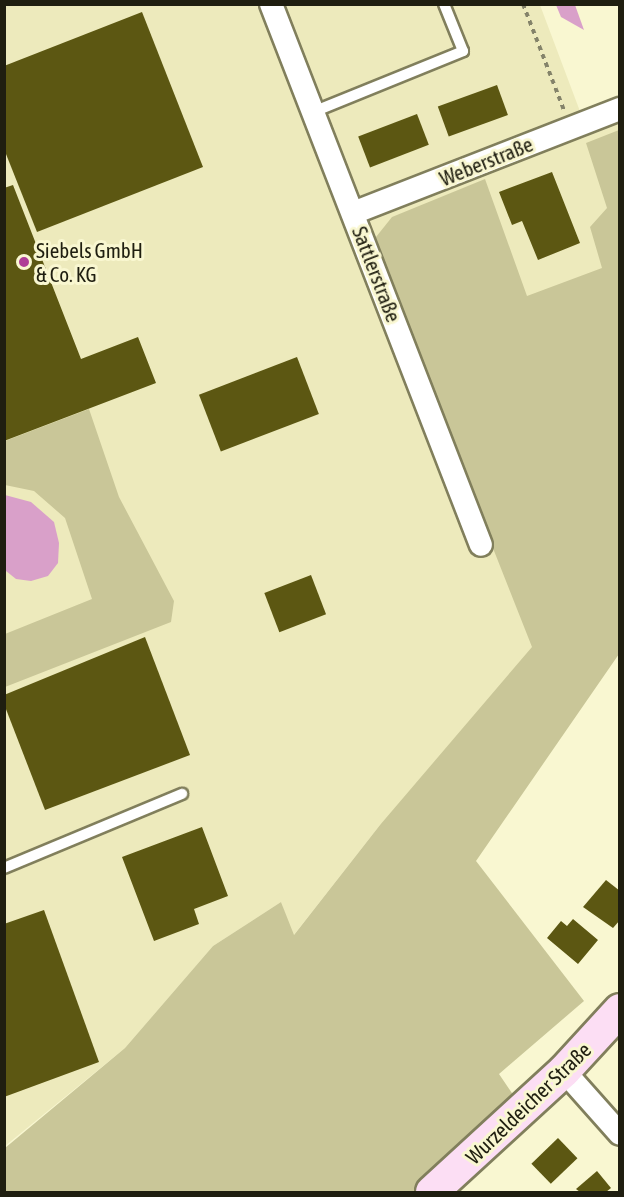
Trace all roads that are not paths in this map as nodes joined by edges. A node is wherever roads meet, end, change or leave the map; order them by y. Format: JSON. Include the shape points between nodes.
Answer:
{"nodes":[{"id":1,"x":271,"y":4,"type":"edge"},
{"id":2,"x":444,"y":4,"type":"edge"},
{"id":3,"x":620,"y":109,"type":"edge"},
{"id":4,"x":313,"y":112,"type":"junction"},
{"id":5,"x":353,"y":213,"type":"junction"},
{"id":6,"x":481,"y":544,"type":"dead end"},
{"id":7,"x":182,"y":794,"type":"dead end"},
{"id":8,"x":4,"y":868,"type":"edge"},
{"id":9,"x":620,"y":1010,"type":"edge"},
{"id":10,"x":564,"y":1071,"type":"junction"},
{"id":11,"x":620,"y":1134,"type":"edge"},
{"id":12,"x":432,"y":1192,"type":"edge"}],
"edges":[{"from":1,"to":4,"type":"street","name":"Sattlerstraße"},
{"from":2,"to":4,"type":"lane","via":[[463,51]]},
{"from":3,"to":5,"type":"street","name":"Weberstraße"},
{"from":4,"to":5,"type":"street","name":"Sattlerstraße"},
{"from":5,"to":6,"type":"street","name":"Sattlerstraße"},
{"from":7,"to":8,"type":"lane"},
{"from":9,"to":10,"type":"main road","name":"Wurzeldeicher Straße"},
{"from":10,"to":11,"type":"street"},
{"from":10,"to":12,"type":"main road","name":"Wurzeldeicher Straße"}]}
